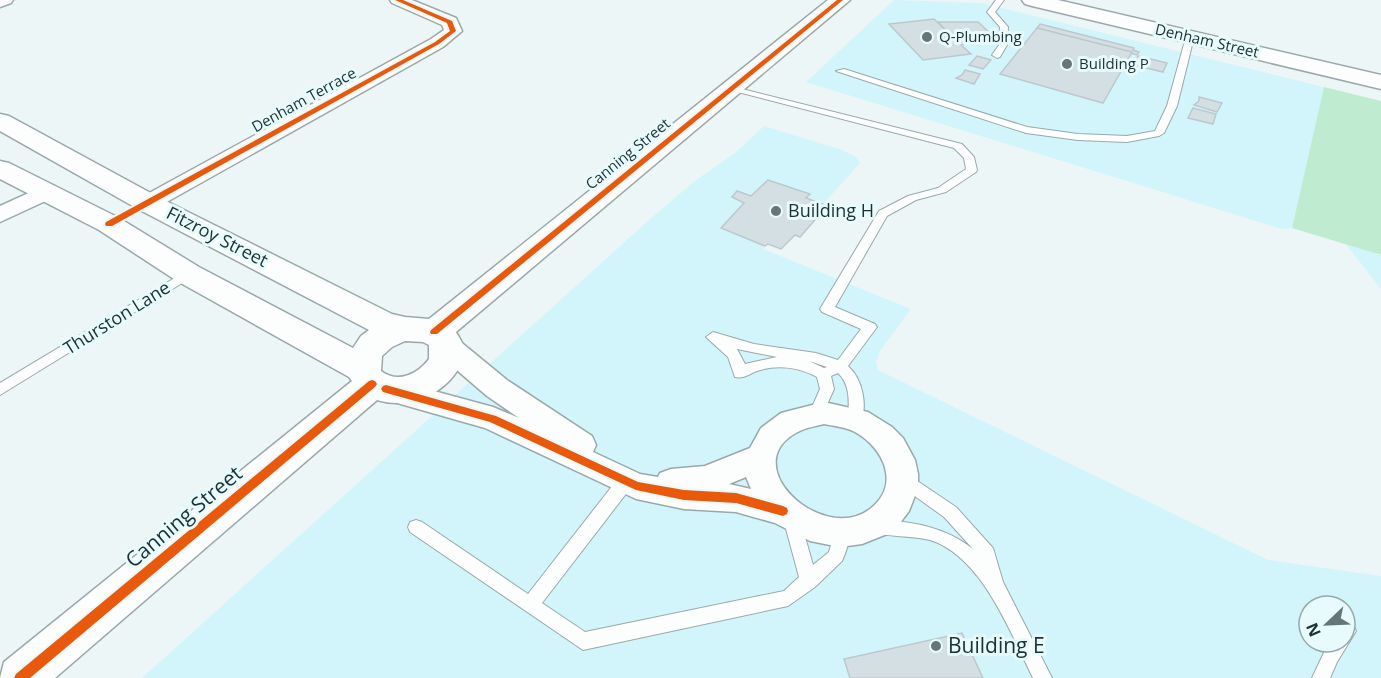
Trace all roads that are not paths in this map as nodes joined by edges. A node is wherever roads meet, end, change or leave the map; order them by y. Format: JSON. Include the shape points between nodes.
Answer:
{"nodes":[{"id":1,"x":5,"y":0,"type":"edge"},
{"id":2,"x":398,"y":0,"type":"edge"},
{"id":3,"x":840,"y":0,"type":"edge"},
{"id":4,"x":1000,"y":0,"type":"edge"},
{"id":5,"x":1032,"y":0,"type":"edge"},
{"id":6,"x":0,"y":2,"type":"edge"},
{"id":7,"x":1190,"y":37,"type":"junction"},
{"id":8,"x":997,"y":55,"type":"dead end"},
{"id":9,"x":841,"y":71,"type":"dead end"},
{"id":10,"x":1381,"y":82,"type":"edge"},
{"id":11,"x":733,"y":88,"type":"junction"},
{"id":12,"x":0,"y":121,"type":"edge"},
{"id":13,"x":0,"y":169,"type":"edge"},
{"id":14,"x":88,"y":170,"type":"junction"},
{"id":15,"x":44,"y":192,"type":"junction"},
{"id":16,"x":148,"y":202,"type":"junction"},
{"id":17,"x":0,"y":215,"type":"edge"},
{"id":18,"x":109,"y":224,"type":"junction"},
{"id":19,"x":234,"y":245,"type":"junction"},
{"id":20,"x":188,"y":274,"type":"junction"},
{"id":21,"x":429,"y":335,"type":"junction"},
{"id":22,"x":841,"y":366,"type":"junction"},
{"id":23,"x":823,"y":374,"type":"junction"},
{"id":24,"x":373,"y":381,"type":"junction"},
{"id":25,"x":0,"y":390,"type":"edge"},
{"id":26,"x":816,"y":414,"type":"junction"},
{"id":27,"x":855,"y":420,"type":"junction"},
{"id":28,"x":760,"y":457,"type":"junction"},
{"id":29,"x":904,"y":479,"type":"junction"},
{"id":30,"x":626,"y":481,"type":"junction"},
{"id":31,"x":788,"y":514,"type":"junction"},
{"id":32,"x":872,"y":526,"type":"junction"},
{"id":33,"x":416,"y":527,"type":"dead end"},
{"id":34,"x":842,"y":532,"type":"junction"},
{"id":35,"x":809,"y":581,"type":"junction"},
{"id":36,"x":995,"y":584,"type":"junction"},
{"id":37,"x":530,"y":605,"type":"junction"},
{"id":38,"x":1331,"y":654,"type":"edge"},
{"id":39,"x":20,"y":678,"type":"edge"},
{"id":40,"x":1043,"y":678,"type":"edge"},
{"id":41,"x":1321,"y":678,"type":"edge"}],
"edges":[{"from":1,"to":6,"type":"street"},
{"from":2,"to":16,"type":"street","name":"Denham Terrace","via":[[450,22],[453,31]]},
{"from":3,"to":11,"type":"street","name":"Canning Street"},
{"from":4,"to":8,"type":"lane","via":[[991,12],[1004,27]]},
{"from":5,"to":7,"type":"street","name":"Denham Street"},
{"from":7,"to":9,"type":"lane","via":[[1172,106],[1159,133],[1126,139],[1026,130]]},
{"from":7,"to":10,"type":"street","name":"Denham Street"},
{"from":11,"to":21,"type":"street","name":"Canning Street"},
{"from":11,"to":22,"type":"lane","via":[[958,146],[969,157],[972,170],[942,190],[912,198],[883,214],[827,309],[870,327]]},
{"from":12,"to":14,"type":"street","name":"Fitzroy Street"},
{"from":13,"to":15,"type":"street"},
{"from":14,"to":15,"type":"street"},
{"from":14,"to":16,"type":"street","name":"Fitzroy Street"},
{"from":15,"to":17,"type":"street"},
{"from":15,"to":18,"type":"street"},
{"from":16,"to":18,"type":"street","name":"Denham Terrace"},
{"from":16,"to":19,"type":"street","name":"Fitzroy Street"},
{"from":18,"to":20,"type":"street"},
{"from":19,"to":20,"type":"street","name":"Thurston Lane"},
{"from":19,"to":21,"type":"street","name":"Fitzroy Street","via":[[381,322]]},
{"from":20,"to":24,"type":"street"},
{"from":20,"to":25,"type":"lane","name":"Thurston Lane"},
{"from":21,"to":24,"type":"street","via":[[391,333],[369,348],[363,358]]},
{"from":21,"to":24,"type":"street","via":[[448,355],[445,365],[426,383],[411,388]]},
{"from":21,"to":28,"type":"street","via":[[561,433],[610,462],[650,479],[684,483]]},
{"from":22,"to":23,"type":"lane"},
{"from":22,"to":23,"type":"lane","via":[[799,353],[764,351],[713,337],[731,351],[739,362],[740,373],[776,362],[795,362]]},
{"from":22,"to":27,"type":"lane","via":[[853,381]]},
{"from":23,"to":26,"type":"lane","via":[[827,389]]},
{"from":24,"to":30,"type":"street","via":[[493,419]]},
{"from":24,"to":39,"type":"street","name":"Canning Street"},
{"from":26,"to":27,"type":"street"},
{"from":26,"to":28,"type":"street","via":[[782,425],[768,439]]},
{"from":27,"to":29,"type":"street","via":[[887,441],[900,459]]},
{"from":28,"to":31,"type":"street","via":[[768,495]]},
{"from":29,"to":32,"type":"street","via":[[900,498],[890,514]]},
{"from":29,"to":36,"type":"lane","via":[[951,512],[987,553]]},
{"from":30,"to":31,"type":"street","via":[[684,495],[736,498]]},
{"from":30,"to":37,"type":"lane"},
{"from":31,"to":34,"type":"street","via":[[803,524]]},
{"from":31,"to":35,"type":"lane"},
{"from":32,"to":34,"type":"street"},
{"from":32,"to":36,"type":"lane","via":[[921,530],[947,538]]},
{"from":33,"to":37,"type":"lane"},
{"from":34,"to":35,"type":"lane","via":[[836,556]]},
{"from":35,"to":37,"type":"lane","via":[[788,598],[583,641]]},
{"from":36,"to":40,"type":"lane"},
{"from":38,"to":41,"type":"lane"}]}
